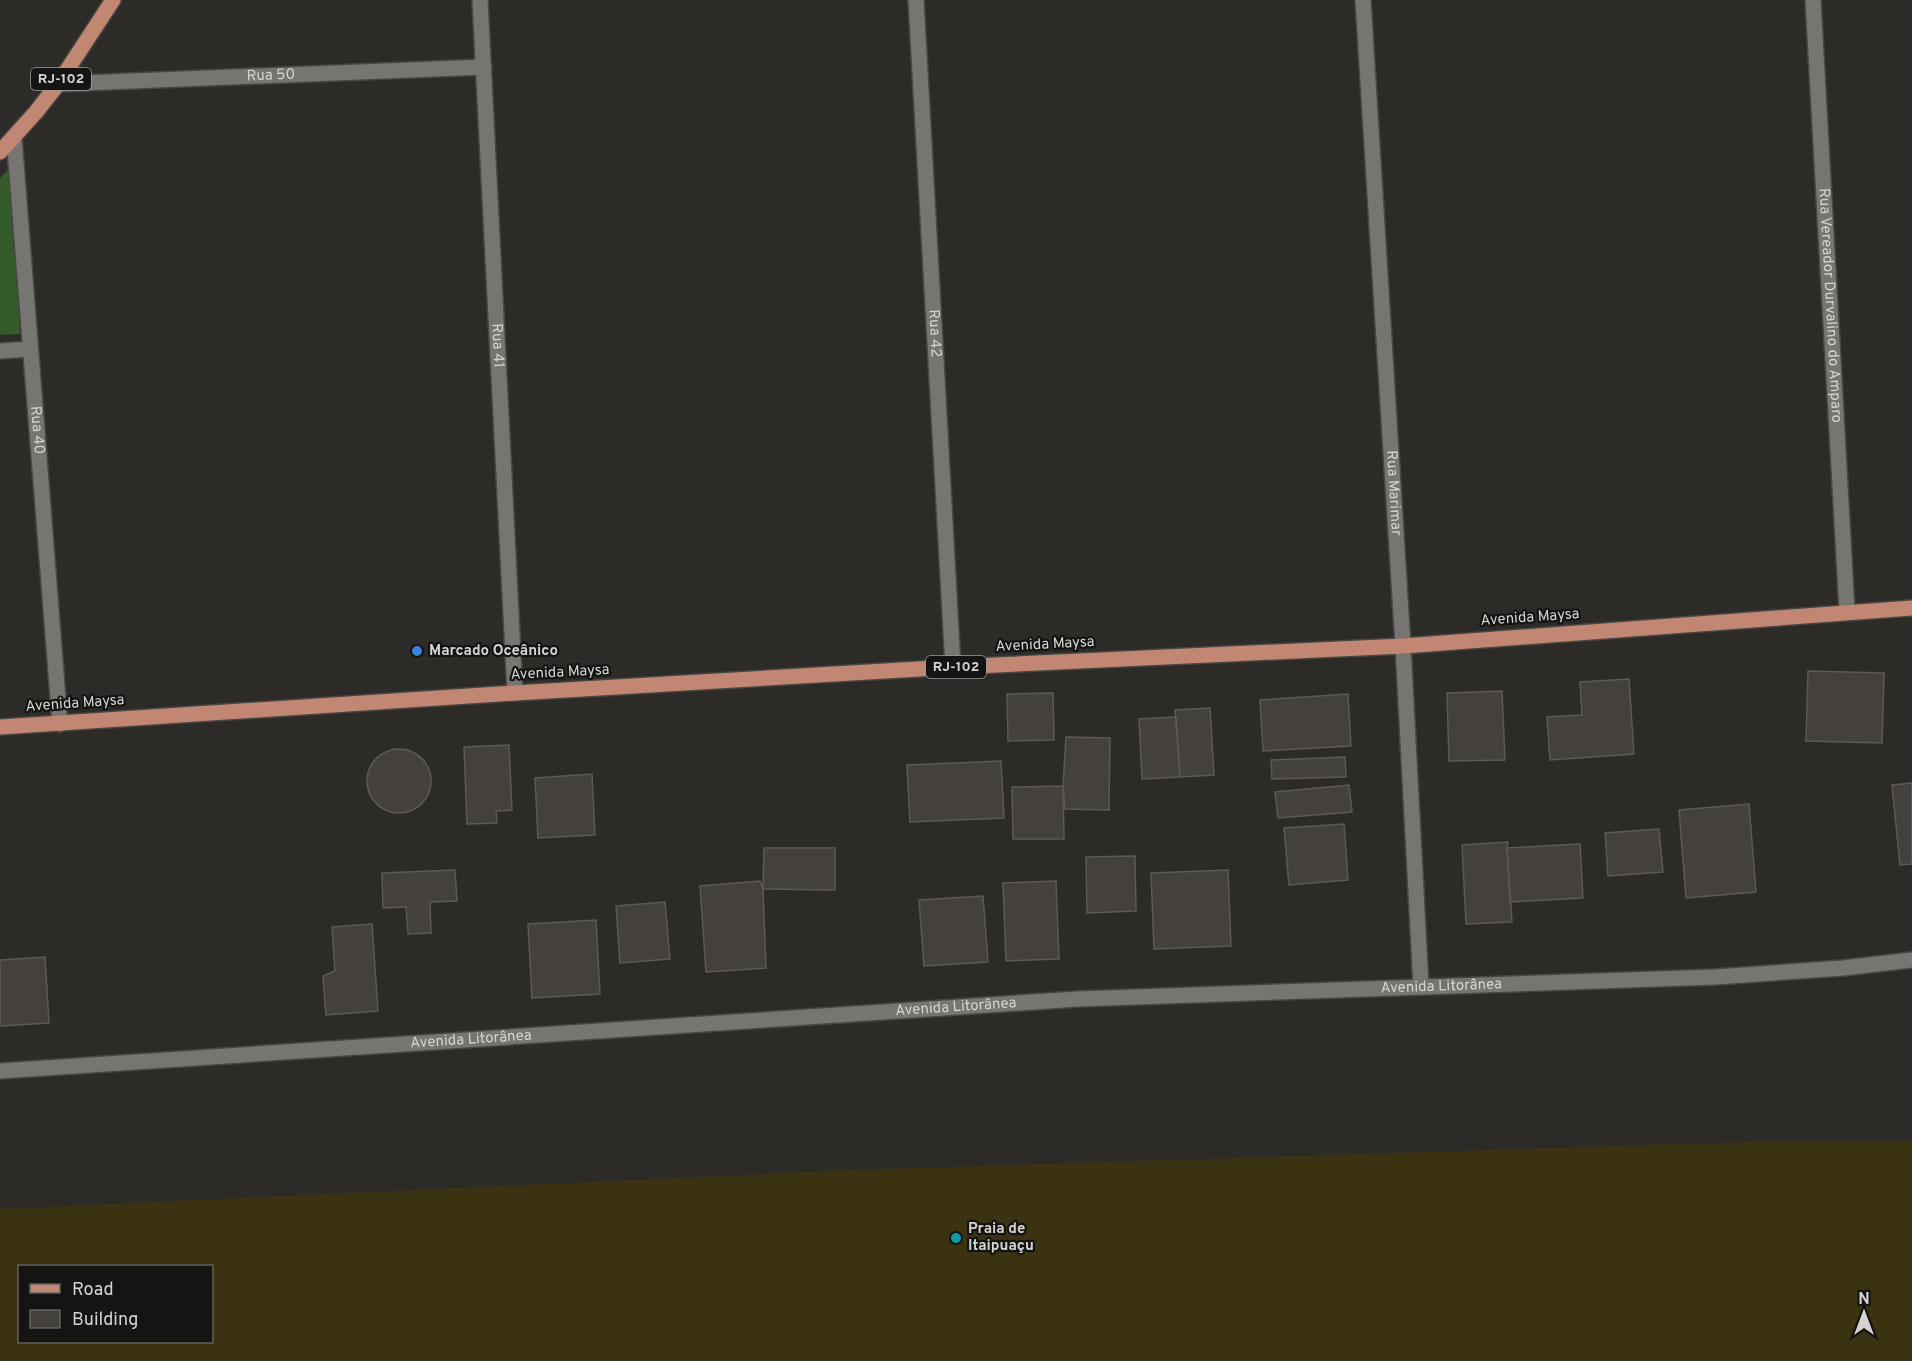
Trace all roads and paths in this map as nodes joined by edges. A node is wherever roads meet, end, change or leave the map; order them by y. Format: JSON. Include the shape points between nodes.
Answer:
{"nodes":[{"id":1,"x":113,"y":0,"type":"edge"},
{"id":2,"x":480,"y":0,"type":"edge"},
{"id":3,"x":916,"y":0,"type":"edge"},
{"id":4,"x":1363,"y":0,"type":"edge"},
{"id":5,"x":1813,"y":0,"type":"edge"},
{"id":6,"x":484,"y":67,"type":"junction"},
{"id":7,"x":58,"y":84,"type":"junction"},
{"id":8,"x":14,"y":137,"type":"junction"},
{"id":9,"x":0,"y":152,"type":"edge"},
{"id":10,"x":30,"y":349,"type":"junction"},
{"id":11,"x":0,"y":351,"type":"edge"},
{"id":12,"x":1912,"y":608,"type":"edge"},
{"id":13,"x":1847,"y":611,"type":"junction"},
{"id":14,"x":1403,"y":646,"type":"junction"},
{"id":15,"x":953,"y":667,"type":"junction"},
{"id":16,"x":516,"y":693,"type":"junction"},
{"id":17,"x":60,"y":724,"type":"junction"},
{"id":18,"x":0,"y":727,"type":"edge"},
{"id":19,"x":1912,"y":960,"type":"edge"},
{"id":20,"x":1420,"y":986,"type":"junction"},
{"id":21,"x":0,"y":1071,"type":"edge"}],
"edges":[{"from":1,"to":7,"type":"main road","number":"RJ-102"},
{"from":2,"to":6,"type":"street","name":"Rua 41"},
{"from":3,"to":15,"type":"street","name":"Rua 42"},
{"from":4,"to":14,"type":"street","name":"Rua Marimar"},
{"from":5,"to":13,"type":"street","name":"Rua Vereador Durvalino do Amparo"},
{"from":6,"to":7,"type":"street","name":"Rua 50"},
{"from":6,"to":16,"type":"street","name":"Rua 41"},
{"from":7,"to":8,"type":"main road","number":"RJ-102"},
{"from":8,"to":9,"type":"main road","number":"RJ-102"},
{"from":8,"to":10,"type":"street","name":"Rua 40"},
{"from":10,"to":11,"type":"street"},
{"from":10,"to":17,"type":"street","name":"Rua 40"},
{"from":12,"to":13,"type":"main road","name":"Avenida Maysa","number":"RJ-102"},
{"from":13,"to":14,"type":"main road","name":"Avenida Maysa","number":"RJ-102"},
{"from":14,"to":15,"type":"main road","name":"Avenida Maysa","number":"RJ-102"},
{"from":14,"to":20,"type":"street","name":"Rua Marimar"},
{"from":15,"to":16,"type":"main road","name":"Avenida Maysa","number":"RJ-102"},
{"from":16,"to":17,"type":"main road","name":"Avenida Maysa","number":"RJ-102"},
{"from":17,"to":18,"type":"main road","name":"Avenida Maysa","number":"RJ-102"},
{"from":19,"to":20,"type":"street","name":"Avenida Litorânea","via":[[1715,977]]},
{"from":20,"to":21,"type":"street","name":"Avenida Litorânea","via":[[1078,999]]}]}
